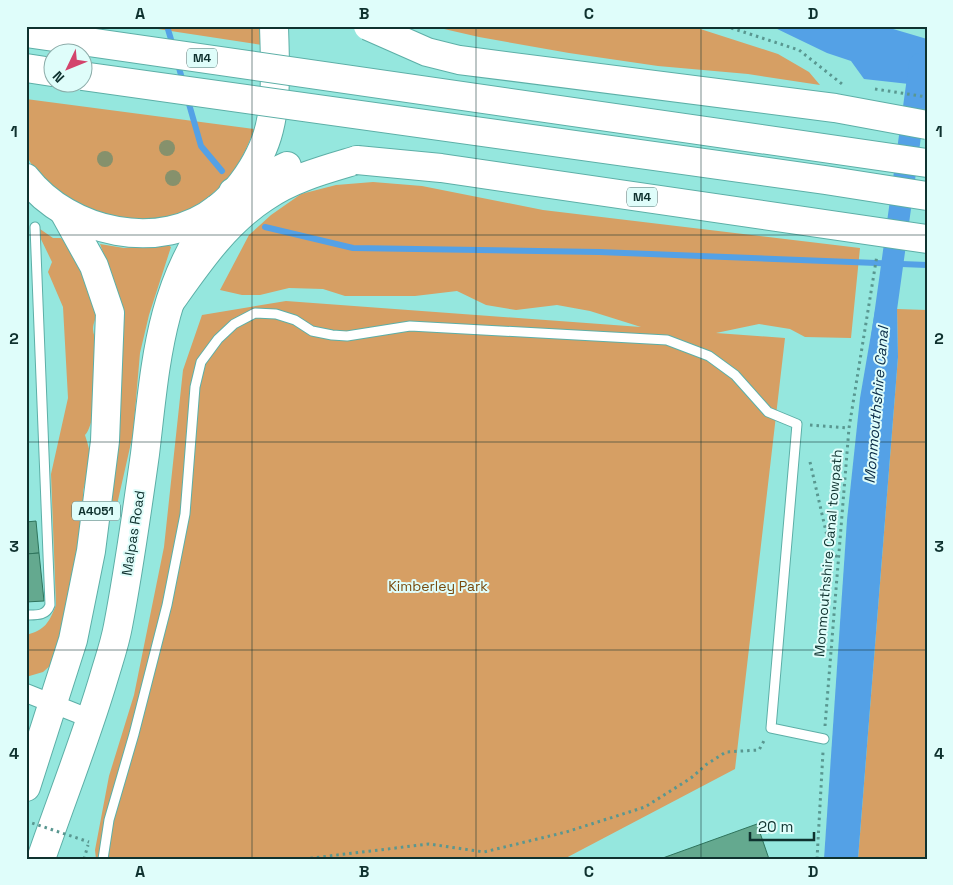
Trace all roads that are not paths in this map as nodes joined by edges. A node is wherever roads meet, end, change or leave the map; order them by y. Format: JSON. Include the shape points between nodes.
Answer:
{"nodes":[{"id":1,"x":274,"y":26,"type":"edge"},
{"id":2,"x":368,"y":26,"type":"edge"},
{"id":3,"x":26,"y":34,"type":"edge"},
{"id":4,"x":26,"y":68,"type":"edge"},
{"id":5,"x":42,"y":70,"type":"edge"},
{"id":6,"x":92,"y":77,"type":"edge"},
{"id":7,"x":927,"y":125,"type":"edge"},
{"id":8,"x":357,"y":160,"type":"junction"},
{"id":9,"x":927,"y":163,"type":"edge"},
{"id":10,"x":26,"y":178,"type":"edge"},
{"id":11,"x":927,"y":196,"type":"edge"},
{"id":12,"x":226,"y":200,"type":"junction"},
{"id":13,"x":64,"y":212,"type":"junction"},
{"id":14,"x":35,"y":227,"type":"dead end"},
{"id":15,"x":927,"y":239,"type":"edge"},
{"id":16,"x":171,"y":301,"type":"junction"},
{"id":17,"x":26,"y":615,"type":"edge"},
{"id":18,"x":26,"y":693,"type":"edge"},
{"id":19,"x":53,"y":704,"type":"junction"},
{"id":20,"x":91,"y":719,"type":"junction"},
{"id":21,"x":824,"y":739,"type":"road end"},
{"id":22,"x":26,"y":787,"type":"edge"},
{"id":23,"x":41,"y":859,"type":"edge"},
{"id":24,"x":104,"y":859,"type":"edge"}],
"edges":[{"from":1,"to":12,"type":"main road","name":"Malpas Road","via":[[272,108],[267,134],[250,171]]},
{"from":2,"to":7,"type":"main road","bridge":true,"via":[[427,52],[459,60],[835,108]]},
{"from":3,"to":9,"type":"main road","number":"M4","bridge":true},
{"from":4,"to":5,"type":"main road"},
{"from":6,"to":11,"type":"main road","bridge":true},
{"from":8,"to":12,"type":"main road","number":"M4","via":[[321,157],[293,163]]},
{"from":8,"to":15,"type":"main road","number":"M4","bridge":true,"via":[[441,168]]},
{"from":8,"to":16,"type":"main road","via":[[298,180],[266,196],[246,211],[201,257]]},
{"from":10,"to":13,"type":"main road","via":[[47,201]]},
{"from":12,"to":13,"type":"main road","via":[[195,221],[175,228],[136,233],[115,231]]},
{"from":12,"to":16,"type":"main road","name":"Malpas Road","number":"A4051","via":[[199,233],[188,253]]},
{"from":13,"to":19,"type":"main road","number":"A4051","via":[[94,266],[110,313],[105,441],[91,551],[73,640]]},
{"from":14,"to":17,"type":"lane","via":[[50,605],[41,614]]},
{"from":16,"to":20,"type":"main road","name":"Malpas Road","number":"A4051","via":[[160,331],[118,628]]},
{"from":18,"to":19,"type":"street"},
{"from":19,"to":20,"type":"street"},
{"from":19,"to":22,"type":"main road","number":"A4051"},
{"from":20,"to":23,"type":"main road","name":"Malpas Road","number":"A4051"},
{"from":21,"to":24,"type":"lane","via":[[771,728],[799,425],[768,412],[735,375],[709,356],[666,340],[410,326],[347,336],[312,331],[295,320],[276,314],[256,313],[234,324],[218,339],[202,362],[194,386],[185,514],[168,605],[142,708],[108,820]]}]}
